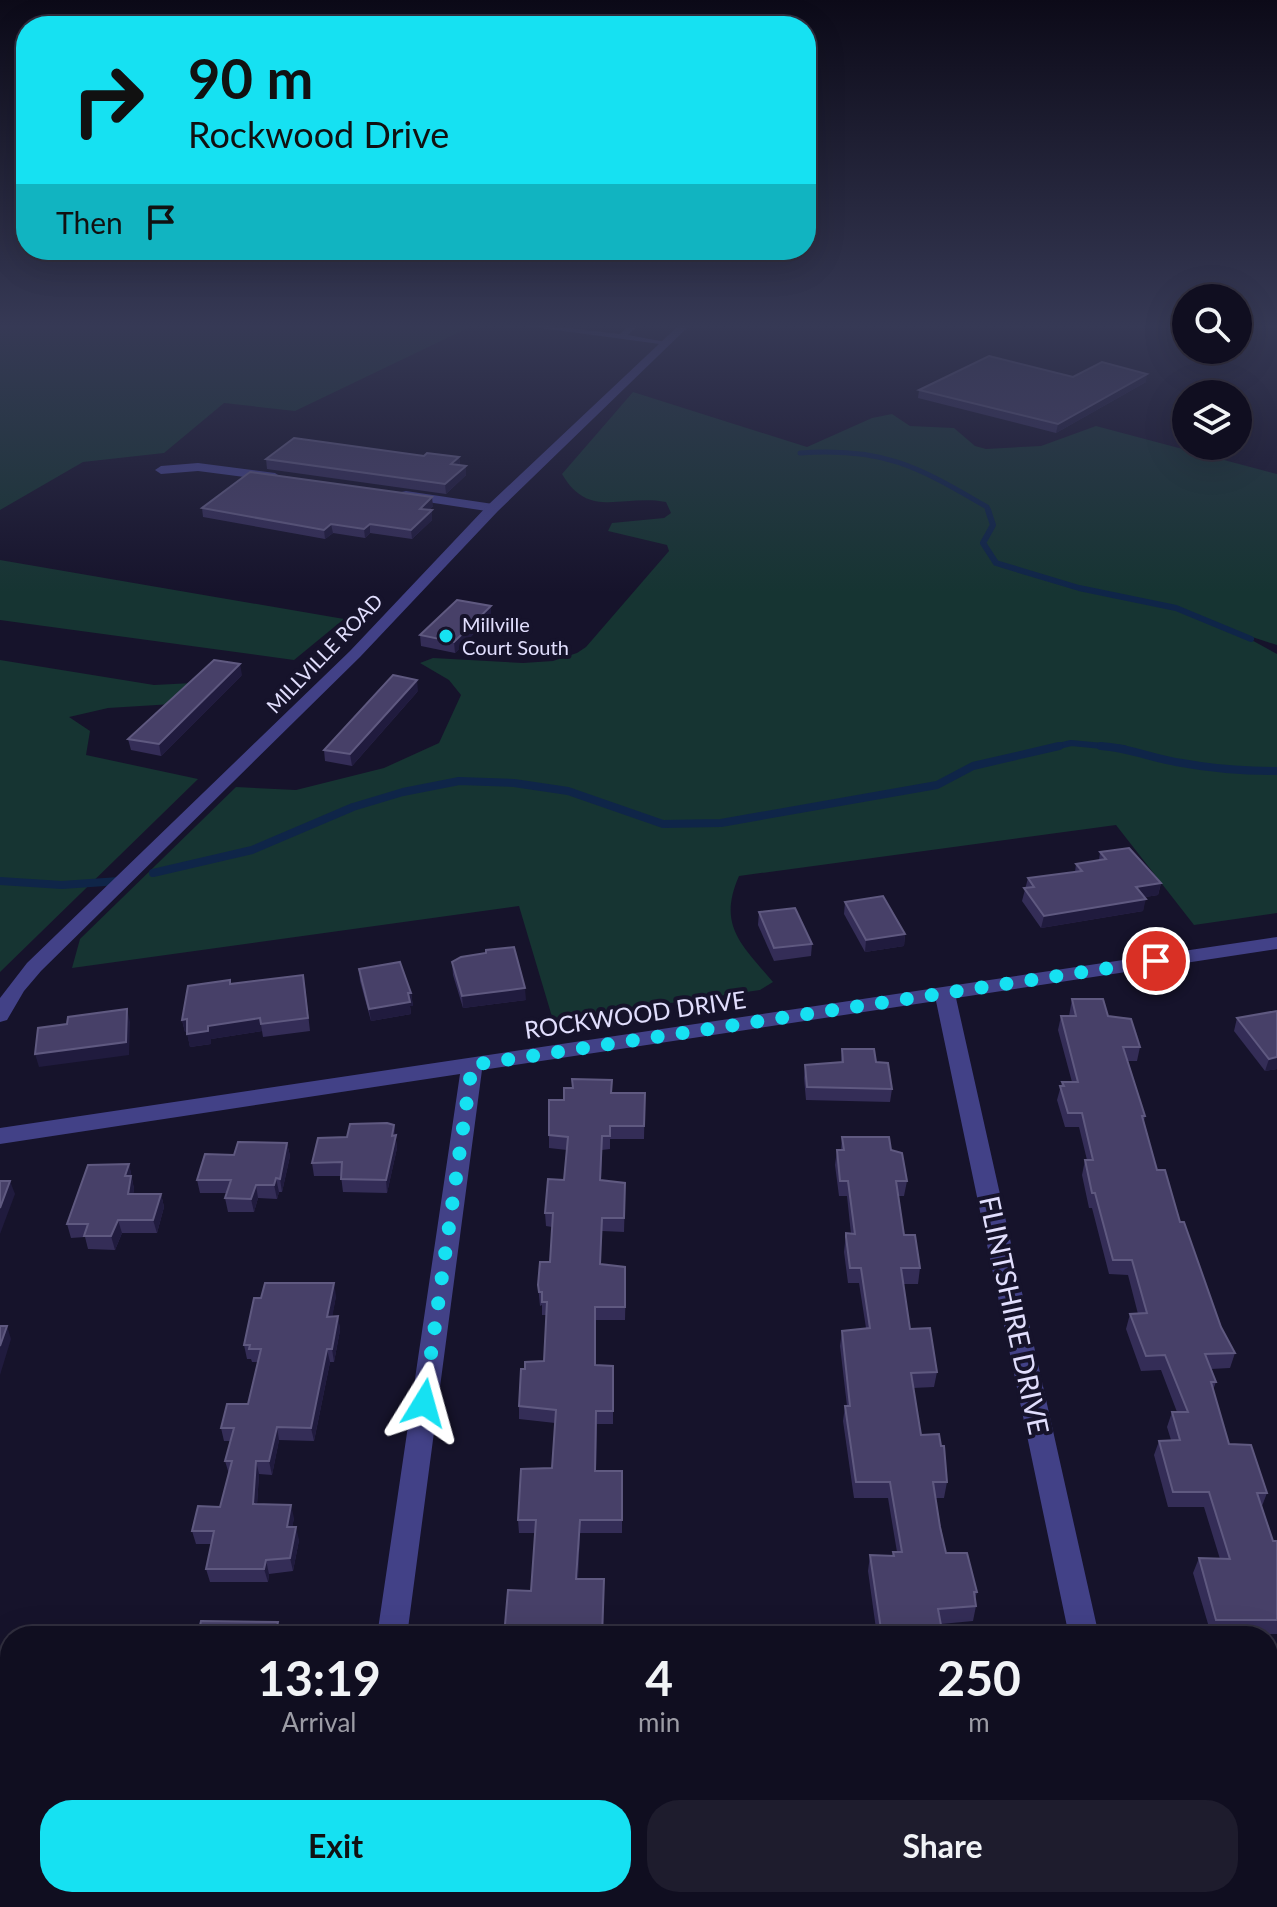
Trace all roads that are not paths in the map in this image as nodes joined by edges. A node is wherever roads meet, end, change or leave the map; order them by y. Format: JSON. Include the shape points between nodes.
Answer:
{"nodes":[{"id":1,"x":591,"y":415,"type":"edge"},
{"id":2,"x":161,"y":470,"type":"dead end"},
{"id":3,"x":293,"y":480,"type":"edge"},
{"id":4,"x":385,"y":493,"type":"edge"},
{"id":5,"x":493,"y":508,"type":"junction"},
{"id":6,"x":1277,"y":943,"type":"edge"},
{"id":7,"x":945,"y":994,"type":"junction"},
{"id":8,"x":0,"y":1015,"type":"edge"},
{"id":9,"x":472,"y":1065,"type":"junction"},
{"id":10,"x":0,"y":1136,"type":"edge"},
{"id":11,"x":393,"y":1626,"type":"edge"},
{"id":12,"x":1082,"y":1626,"type":"edge"}],
"edges":[{"from":1,"to":5,"type":"street","name":"MILLVILLE ROAD"},
{"from":2,"to":3,"type":"street","via":[[198,467]]},
{"from":4,"to":5,"type":"street"},
{"from":5,"to":8,"type":"street","name":"MILLVILLE ROAD","via":[[355,654],[34,967]]},
{"from":6,"to":7,"type":"street","name":"ROCKWOOD DRIVE"},
{"from":7,"to":9,"type":"street","name":"ROCKWOOD DRIVE"},
{"from":7,"to":12,"type":"street","name":"FLINTSHIRE DRIVE"},
{"from":9,"to":10,"type":"street","name":"ROCKWOOD DRIVE"},
{"from":9,"to":11,"type":"street"}]}
